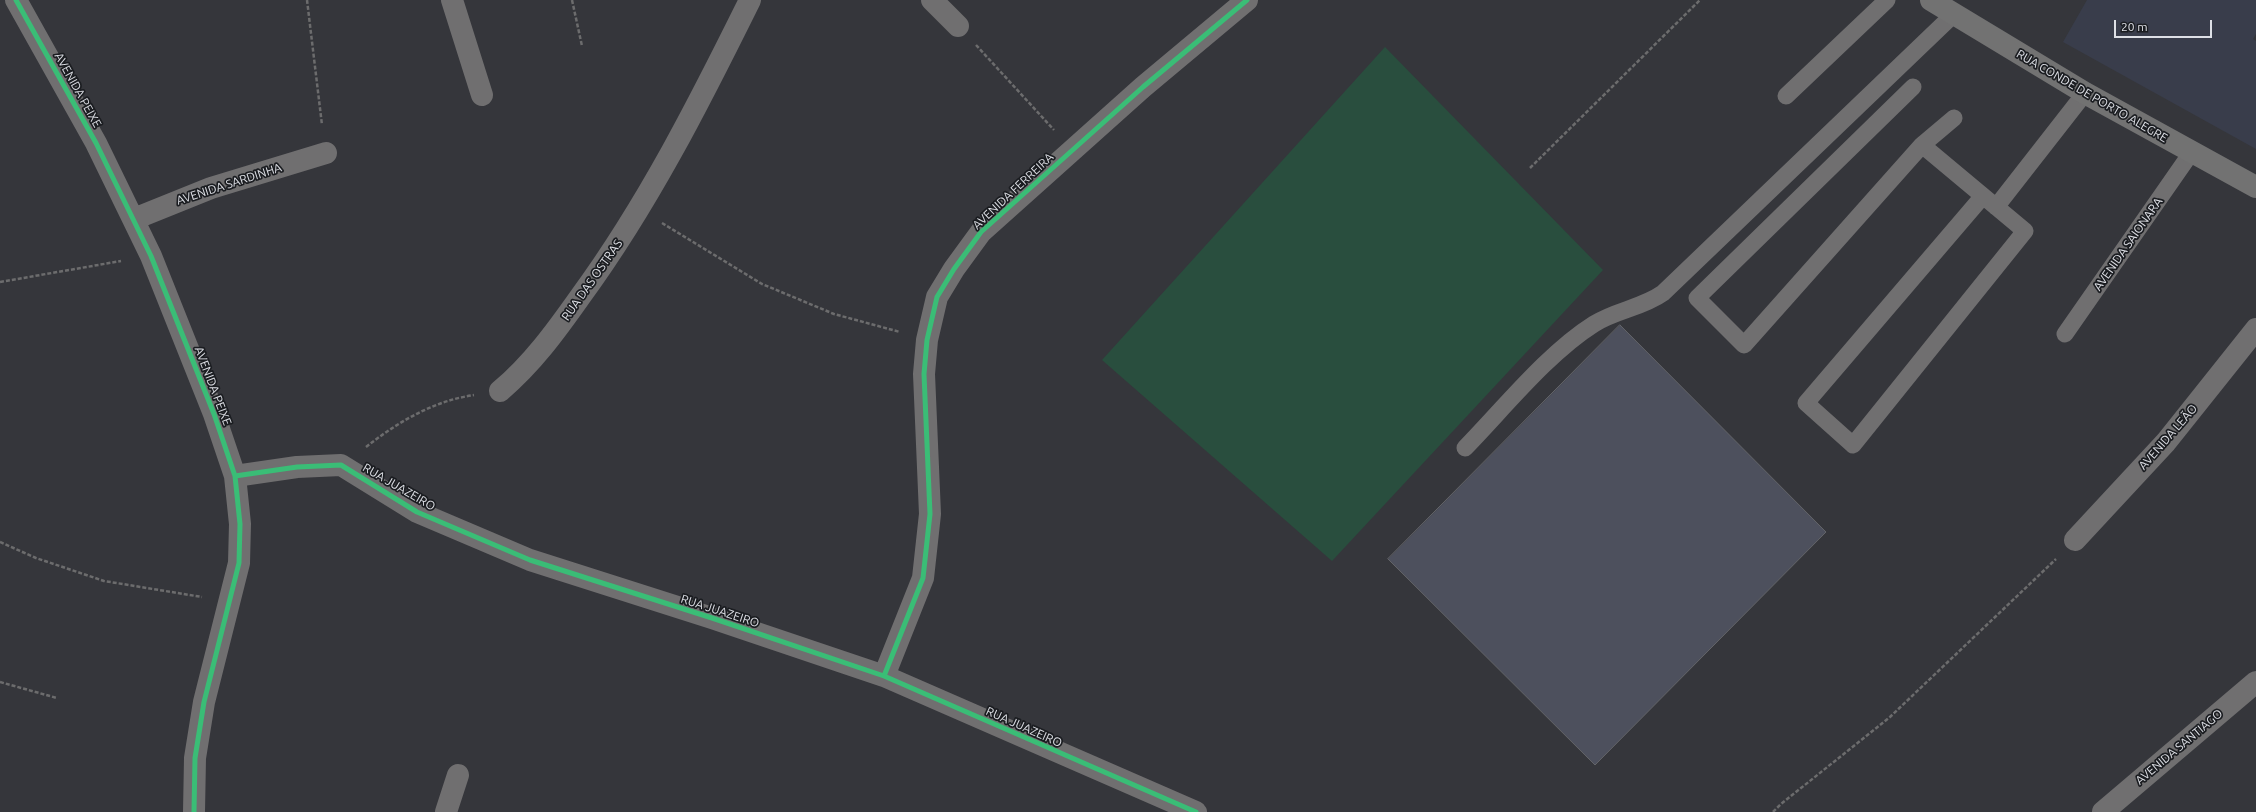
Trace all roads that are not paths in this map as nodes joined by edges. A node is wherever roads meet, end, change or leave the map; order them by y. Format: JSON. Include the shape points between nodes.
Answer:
{"nodes":[{"id":1,"x":16,"y":0,"type":"edge"},
{"id":2,"x":452,"y":0,"type":"edge"},
{"id":3,"x":750,"y":0,"type":"edge"},
{"id":4,"x":932,"y":0,"type":"edge"},
{"id":5,"x":1247,"y":0,"type":"edge"},
{"id":6,"x":1887,"y":0,"type":"edge"},
{"id":7,"x":1931,"y":0,"type":"edge"},
{"id":8,"x":1954,"y":14,"type":"junction"},
{"id":9,"x":958,"y":26,"type":"road end"},
{"id":10,"x":1913,"y":88,"type":"dead end"},
{"id":11,"x":2085,"y":93,"type":"junction"},
{"id":12,"x":482,"y":96,"type":"dead end"},
{"id":13,"x":1786,"y":96,"type":"dead end"},
{"id":14,"x":1954,"y":118,"type":"dead end"},
{"id":15,"x":1922,"y":145,"type":"junction"},
{"id":16,"x":326,"y":153,"type":"road end"},
{"id":17,"x":2191,"y":153,"type":"junction"},
{"id":18,"x":2256,"y":186,"type":"edge"},
{"id":19,"x":1983,"y":196,"type":"junction"},
{"id":20,"x":1996,"y":208,"type":"junction"},
{"id":21,"x":134,"y":219,"type":"junction"},
{"id":22,"x":2256,"y":329,"type":"edge"},
{"id":23,"x":2065,"y":334,"type":"dead end"},
{"id":24,"x":500,"y":391,"type":"road end"},
{"id":25,"x":1465,"y":448,"type":"dead end"},
{"id":26,"x":235,"y":476,"type":"junction"},
{"id":27,"x":2075,"y":540,"type":"road end"},
{"id":28,"x":884,"y":676,"type":"junction"},
{"id":29,"x":2256,"y":682,"type":"edge"},
{"id":30,"x":458,"y":775,"type":"dead end"},
{"id":31,"x":194,"y":812,"type":"edge"},
{"id":32,"x":446,"y":812,"type":"edge"},
{"id":33,"x":1196,"y":812,"type":"edge"},
{"id":34,"x":2103,"y":812,"type":"edge"}],
"edges":[{"from":1,"to":21,"type":"street","name":"AVENIDA PEIXE","via":[[96,143]]},
{"from":2,"to":12,"type":"street"},
{"from":3,"to":24,"type":"street","name":"RUA DAS OSTRAS","via":[[697,109],[617,247],[550,338],[518,376]]},
{"from":4,"to":9,"type":"street"},
{"from":5,"to":28,"type":"street","name":"AVENIDA FERREIRA","via":[[1072,149],[981,232],[954,268],[938,297],[927,340],[924,374],[930,514],[923,578]]},
{"from":6,"to":13,"type":"lane"},
{"from":7,"to":8,"type":"main road","name":"RUA CONDE DE PORTO ALEGRE"},
{"from":8,"to":11,"type":"main road","name":"RUA CONDE DE PORTO ALEGRE"},
{"from":8,"to":25,"type":"lane","via":[[1663,293],[1650,302],[1612,313],[1566,343]]},
{"from":10,"to":15,"type":"lane","via":[[1697,298],[1744,345]]},
{"from":11,"to":17,"type":"main road","name":"RUA CONDE DE PORTO ALEGRE"},
{"from":11,"to":20,"type":"lane"},
{"from":14,"to":15,"type":"lane"},
{"from":15,"to":19,"type":"lane"},
{"from":16,"to":21,"type":"street","name":"AVENIDA SARDINHA","via":[[211,188]]},
{"from":17,"to":18,"type":"main road","name":"RUA CONDE DE PORTO ALEGRE"},
{"from":17,"to":23,"type":"lane","name":"AVENIDA SAIONARA"},
{"from":19,"to":20,"type":"lane"},
{"from":19,"to":20,"type":"lane","via":[[1806,403],[1853,445],[2025,231]]},
{"from":21,"to":26,"type":"street","name":"AVENIDA PEIXE","via":[[152,256],[214,414]]},
{"from":22,"to":27,"type":"street","name":"AVENIDA LEÃO","via":[[2166,442]]},
{"from":26,"to":28,"type":"street","name":"RUA JUAZEIRO","via":[[296,467],[342,465],[417,512],[530,560]]},
{"from":26,"to":31,"type":"street","name":"AVENIDA PEIXE","via":[[240,524],[239,563],[203,709],[195,758]]},
{"from":28,"to":33,"type":"street","name":"RUA JUAZEIRO"},
{"from":29,"to":34,"type":"street","name":"AVENIDA SANTIAGO"},
{"from":30,"to":32,"type":"street"}]}
